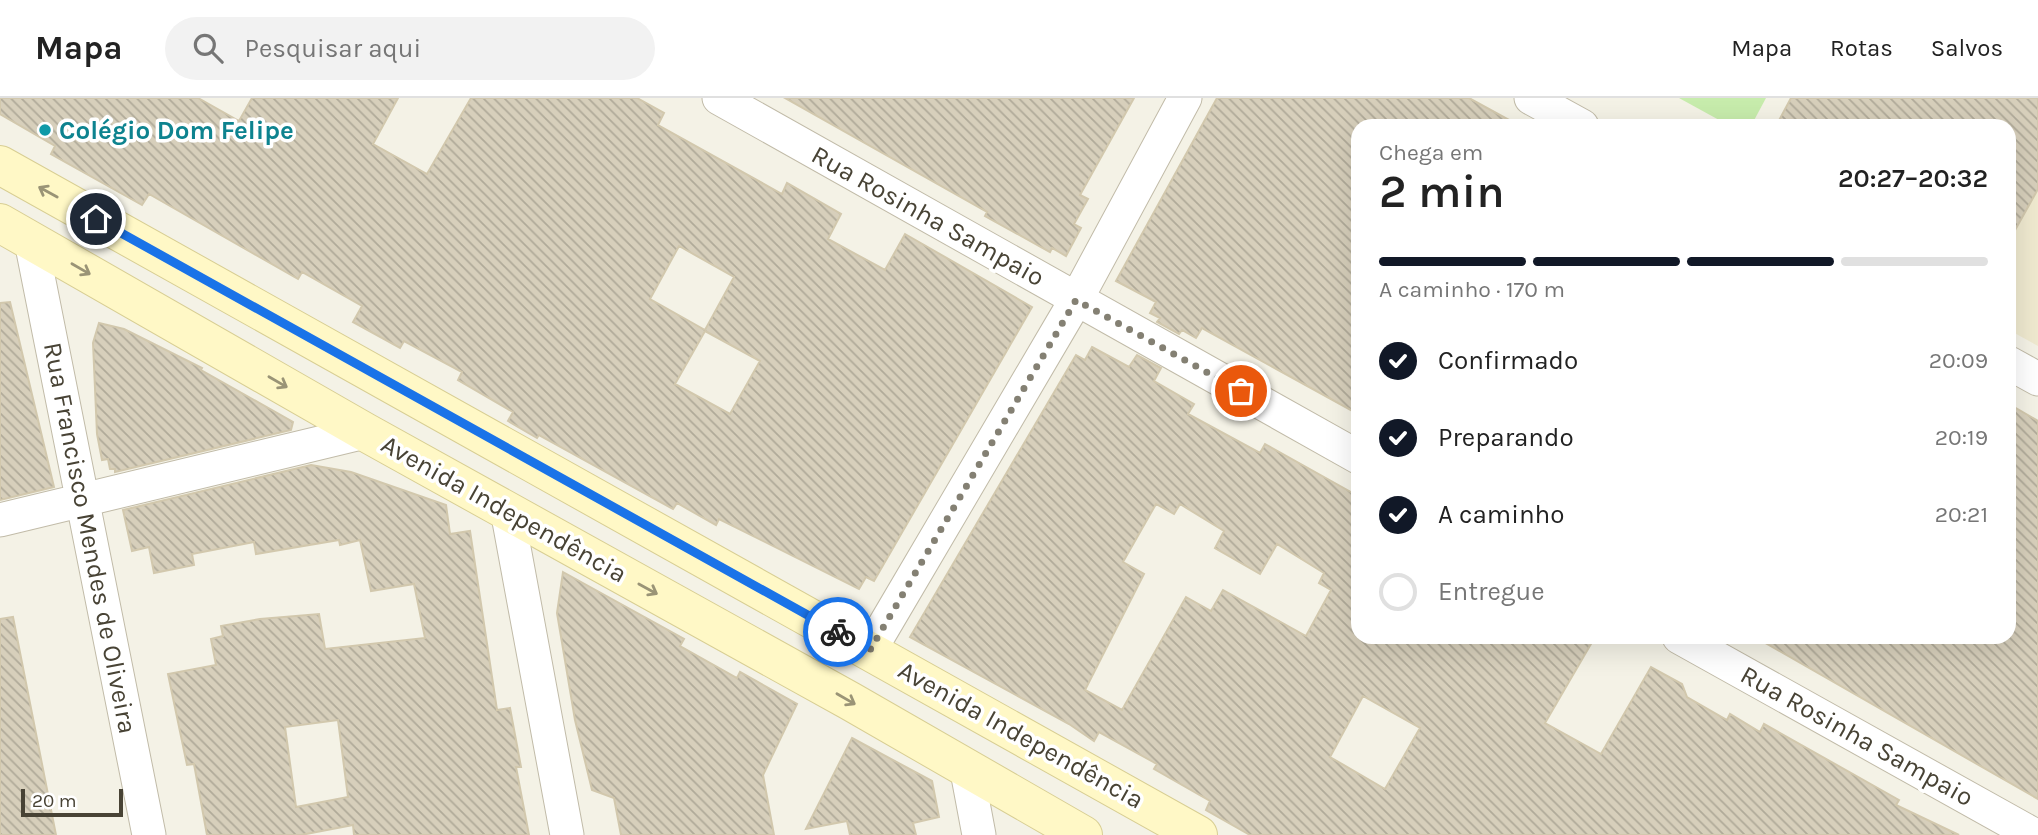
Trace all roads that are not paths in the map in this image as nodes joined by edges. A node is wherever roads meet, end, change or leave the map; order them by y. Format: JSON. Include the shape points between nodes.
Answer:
{"nodes":[{"id":1,"x":719,"y":98,"type":"edge"},
{"id":2,"x":1185,"y":98,"type":"edge"},
{"id":3,"x":1531,"y":98,"type":"edge"},
{"id":4,"x":1569,"y":119,"type":"edge"},
{"id":5,"x":0,"y":165,"type":"edge"},
{"id":6,"x":16,"y":232,"type":"edge"},
{"id":7,"x":1076,"y":300,"type":"junction"},
{"id":8,"x":2016,"y":367,"type":"edge"},
{"id":9,"x":2038,"y":379,"type":"edge"},
{"id":10,"x":365,"y":432,"type":"junction"},
{"id":11,"x":1351,"y":453,"type":"edge"},
{"id":12,"x":82,"y":499,"type":"junction"},
{"id":13,"x":507,"y":510,"type":"junction"},
{"id":14,"x":0,"y":520,"type":"edge"},
{"id":15,"x":1692,"y":644,"type":"edge"},
{"id":16,"x":870,"y":650,"type":"junction"},
{"id":17,"x":967,"y":771,"type":"junction"},
{"id":18,"x":149,"y":835,"type":"edge"},
{"id":19,"x":567,"y":835,"type":"edge"},
{"id":20,"x":979,"y":835,"type":"edge"},
{"id":21,"x":1083,"y":835,"type":"edge"},
{"id":22,"x":1198,"y":835,"type":"edge"},
{"id":23,"x":2034,"y":835,"type":"edge"}],
"edges":[{"from":1,"to":7,"type":"street","name":"Rua Rosinha Sampaio"},
{"from":2,"to":7,"type":"street"},
{"from":3,"to":4,"type":"street"},
{"from":16,"to":5,"type":"main road","name":"Avenida Independência","one_way":true},
{"from":6,"to":10,"type":"main road","name":"Avenida Independência","one_way":true},
{"from":6,"to":12,"type":"street","name":"Rua Francisco Mendes de Oliveira"},
{"from":7,"to":11,"type":"street","name":"Rua Rosinha Sampaio"},
{"from":7,"to":16,"type":"street"},
{"from":8,"to":9,"type":"street"},
{"from":10,"to":12,"type":"street"},
{"from":10,"to":13,"type":"main road","name":"Avenida Independência"},
{"from":12,"to":14,"type":"street"},
{"from":12,"to":18,"type":"street","name":"Rua Francisco Mendes de Oliveira"},
{"from":13,"to":17,"type":"main road","name":"Avenida Independência","one_way":true},
{"from":13,"to":19,"type":"street"},
{"from":15,"to":23,"type":"street","name":"Rua Rosinha Sampaio"},
{"from":16,"to":22,"type":"main road","name":"Avenida Independência"},
{"from":17,"to":20,"type":"street"},
{"from":17,"to":21,"type":"main road","name":"Avenida Independência"}]}
